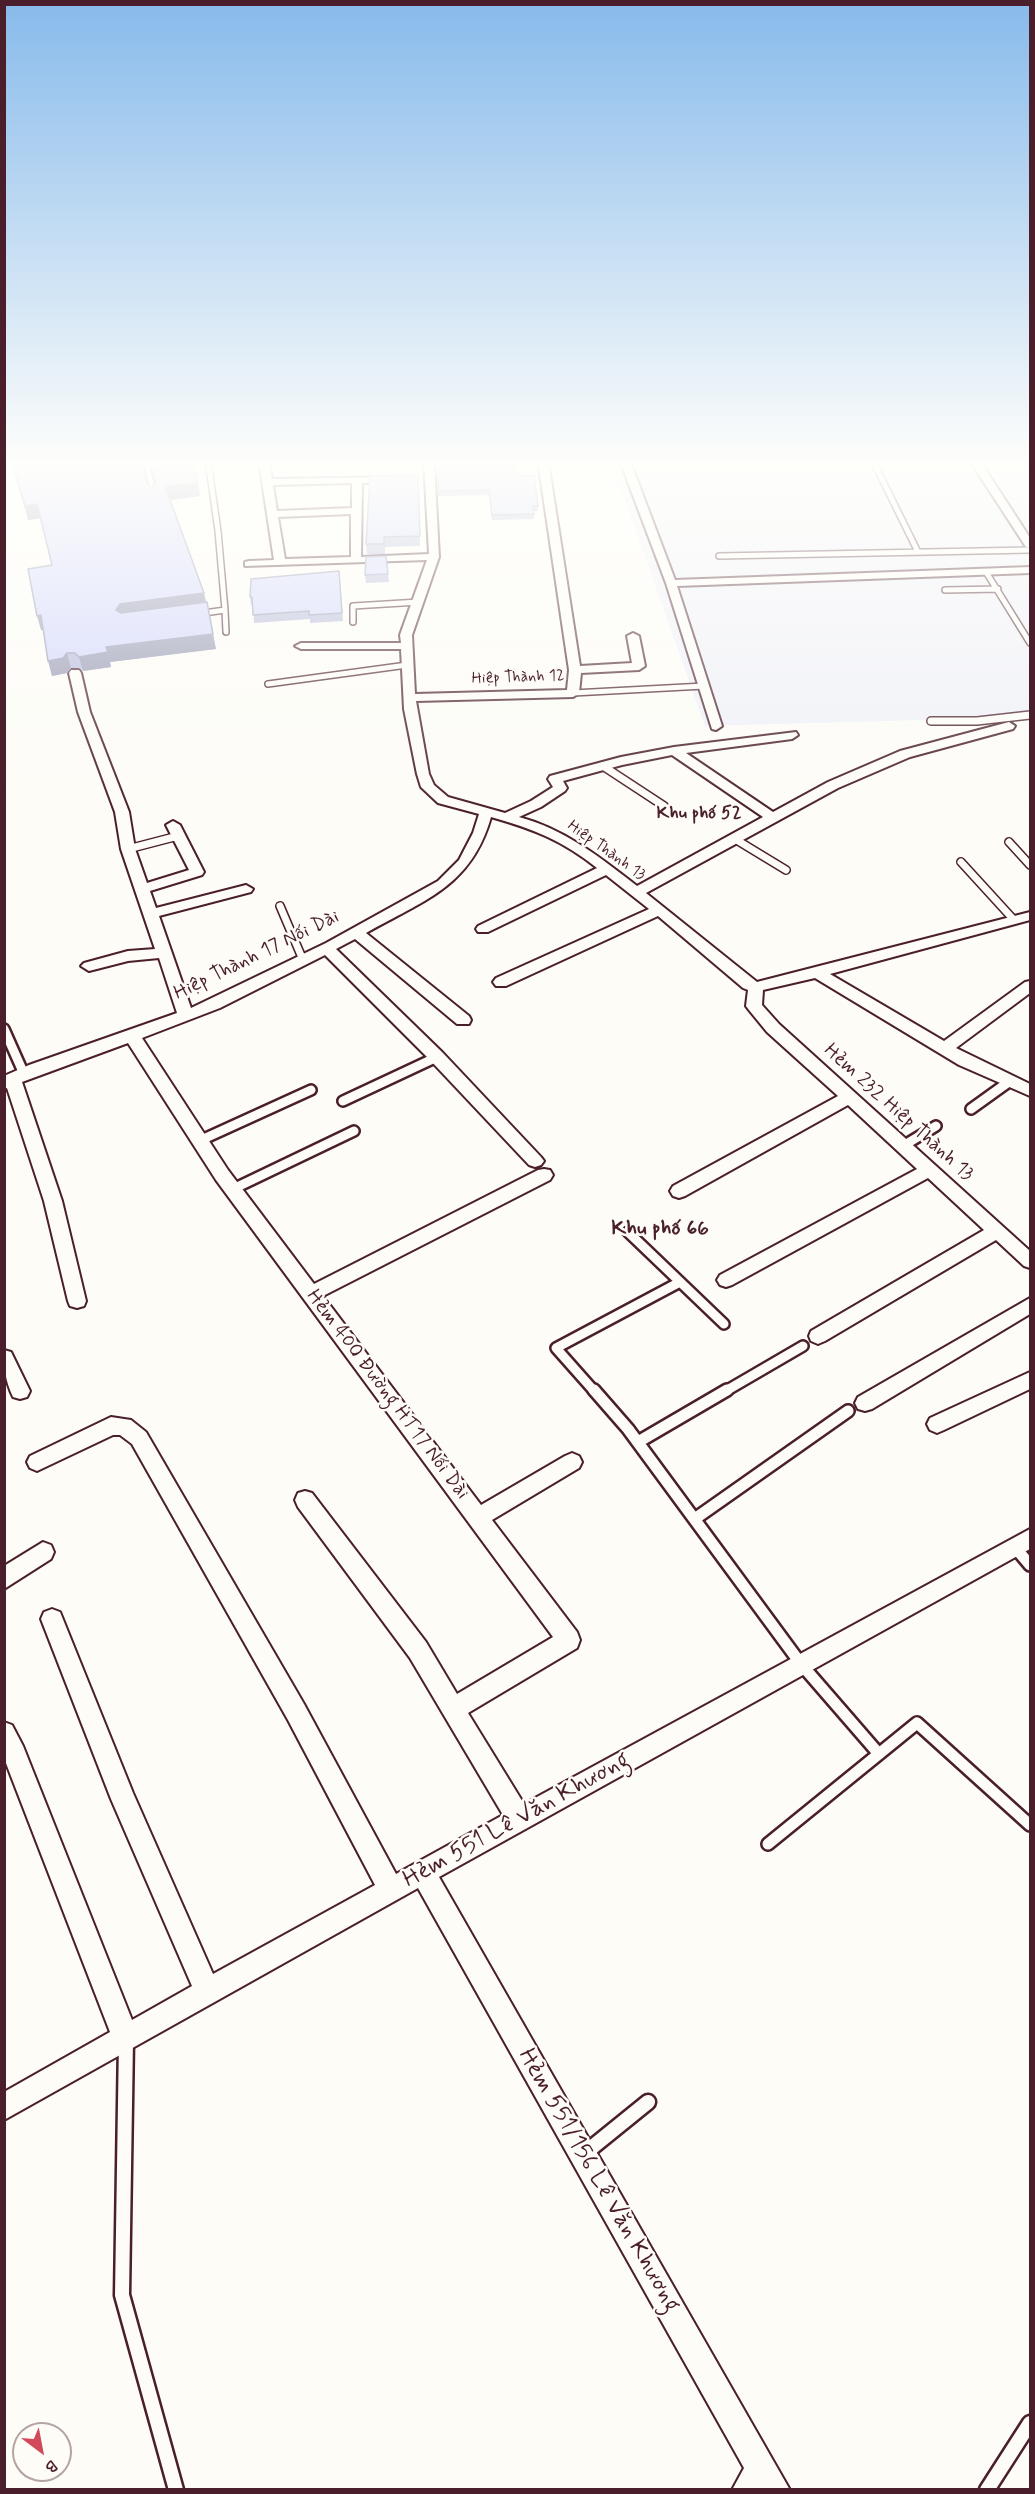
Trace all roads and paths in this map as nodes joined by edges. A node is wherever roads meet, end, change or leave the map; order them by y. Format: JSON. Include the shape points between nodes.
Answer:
{"nodes":[{"id":1,"x":222,"y":577,"type":"edge"},
{"id":2,"x":427,"y":577,"type":"edge"},
{"id":3,"x":561,"y":577,"type":"edge"},
{"id":4,"x":669,"y":577,"type":"edge"},
{"id":5,"x":816,"y":577,"type":"edge"},
{"id":6,"x":990,"y":577,"type":"edge"},
{"id":7,"x":671,"y":582,"type":"junction"},
{"id":8,"x":998,"y":589,"type":"junction"},
{"id":9,"x":945,"y":590,"type":"dead end"},
{"id":10,"x":419,"y":602,"type":"junction"},
{"id":11,"x":225,"y":610,"type":"junction"},
{"id":12,"x":191,"y":614,"type":"edge"},
{"id":13,"x":353,"y":622,"type":"dead end"},
{"id":14,"x":226,"y":632,"type":"dead end"},
{"id":15,"x":633,"y":636,"type":"dead end"},
{"id":16,"x":1030,"y":643,"type":"edge"},
{"id":17,"x":301,"y":646,"type":"dead end"},
{"id":18,"x":406,"y":646,"type":"junction"},
{"id":19,"x":407,"y":665,"type":"junction"},
{"id":20,"x":575,"y":670,"type":"junction"},
{"id":21,"x":75,"y":673,"type":"edge"},
{"id":22,"x":268,"y":684,"type":"dead end"},
{"id":23,"x":704,"y":686,"type":"junction"},
{"id":24,"x":573,"y":693,"type":"junction"},
{"id":25,"x":409,"y":698,"type":"junction"},
{"id":26,"x":1030,"y":715,"type":"edge"},
{"id":27,"x":931,"y":721,"type":"dead end"},
{"id":28,"x":716,"y":726,"type":"dead end"},
{"id":29,"x":1009,"y":726,"type":"dead end"},
{"id":30,"x":792,"y":735,"type":"dead end"},
{"id":31,"x":674,"y":751,"type":"junction"},
{"id":32,"x":603,"y":766,"type":"junction"},
{"id":33,"x":664,"y":806,"type":"dead end"},
{"id":34,"x":486,"y":813,"type":"junction"},
{"id":35,"x":504,"y":818,"type":"junction"},
{"id":36,"x":774,"y":818,"type":"junction"},
{"id":37,"x":176,"y":830,"type":"joint"},
{"id":38,"x":735,"y":839,"type":"junction"},
{"id":39,"x":1009,"y":842,"type":"dead end"},
{"id":40,"x":128,"y":849,"type":"junction"},
{"id":41,"x":961,"y":862,"type":"dead end"},
{"id":42,"x":1030,"y":864,"type":"edge"},
{"id":43,"x":607,"y":869,"type":"junction"},
{"id":44,"x":786,"y":870,"type":"dead end"},
{"id":45,"x":141,"y":889,"type":"junction"},
{"id":46,"x":246,"y":889,"type":"dead end"},
{"id":47,"x":636,"y":892,"type":"junction"},
{"id":48,"x":280,"y":906,"type":"dead end"},
{"id":49,"x":659,"y":910,"type":"junction"},
{"id":50,"x":150,"y":914,"type":"junction"},
{"id":51,"x":1030,"y":915,"type":"edge"},
{"id":52,"x":1014,"y":920,"type":"junction"},
{"id":53,"x":483,"y":929,"type":"dead end"},
{"id":54,"x":356,"y":932,"type":"junction"},
{"id":55,"x":326,"y":948,"type":"junction"},
{"id":56,"x":164,"y":953,"type":"junction"},
{"id":57,"x":303,"y":960,"type":"junction"},
{"id":58,"x":89,"y":966,"type":"dead end"},
{"id":59,"x":817,"y":973,"type":"junction"},
{"id":60,"x":501,"y":982,"type":"dead end"},
{"id":61,"x":1030,"y":986,"type":"edge"},
{"id":62,"x":756,"y":987,"type":"junction"},
{"id":63,"x":186,"y":1015,"type":"junction"},
{"id":64,"x":463,"y":1020,"type":"dead end"},
{"id":65,"x":4,"y":1029,"type":"edge"},
{"id":66,"x":132,"y":1036,"type":"junction"},
{"id":67,"x":944,"y":1049,"type":"junction"},
{"id":68,"x":436,"y":1057,"type":"junction"},
{"id":69,"x":14,"y":1078,"type":"edge"},
{"id":70,"x":1010,"y":1081,"type":"junction"},
{"id":71,"x":311,"y":1090,"type":"dead end"},
{"id":72,"x":1030,"y":1090,"type":"edge"},
{"id":73,"x":849,"y":1097,"type":"junction"},
{"id":74,"x":343,"y":1101,"type":"dead end"},
{"id":75,"x":971,"y":1109,"type":"dead end"},
{"id":76,"x":936,"y":1126,"type":"dead end"},
{"id":77,"x":354,"y":1131,"type":"dead end"},
{"id":78,"x":199,"y":1141,"type":"junction"},
{"id":79,"x":903,"y":1146,"type":"junction"},
{"id":80,"x":930,"y":1170,"type":"junction"},
{"id":81,"x":233,"y":1189,"type":"junction"},
{"id":82,"x":679,"y":1191,"type":"dead end"},
{"id":83,"x":998,"y":1231,"type":"junction"},
{"id":84,"x":628,"y":1232,"type":"dead end"},
{"id":85,"x":1030,"y":1261,"type":"edge"},
{"id":86,"x":726,"y":1280,"type":"dead end"},
{"id":87,"x":680,"y":1282,"type":"junction"},
{"id":88,"x":311,"y":1294,"type":"junction"},
{"id":89,"x":77,"y":1301,"type":"dead end"},
{"id":90,"x":1030,"y":1305,"type":"edge"},
{"id":91,"x":724,"y":1324,"type":"dead end"},
{"id":92,"x":810,"y":1341,"type":"joint"},
{"id":93,"x":4,"y":1358,"type":"edge"},
{"id":94,"x":1030,"y":1380,"type":"edge"},
{"id":95,"x":20,"y":1391,"type":"dead end"},
{"id":96,"x":856,"y":1407,"type":"joint"},
{"id":97,"x":937,"y":1424,"type":"dead end"},
{"id":98,"x":638,"y":1442,"type":"junction"},
{"id":99,"x":37,"y":1462,"type":"dead end"},
{"id":100,"x":572,"y":1462,"type":"dead end"},
{"id":101,"x":305,"y":1500,"type":"dead end"},
{"id":102,"x":479,"y":1517,"type":"junction"},
{"id":103,"x":696,"y":1518,"type":"junction"},
{"id":104,"x":1022,"y":1542,"type":"edge"},
{"id":105,"x":43,"y":1552,"type":"dead end"},
{"id":106,"x":1030,"y":1565,"type":"edge"},
{"id":107,"x":4,"y":1579,"type":"edge"},
{"id":108,"x":52,"y":1619,"type":"dead end"},
{"id":109,"x":801,"y":1664,"type":"junction"},
{"id":110,"x":453,"y":1709,"type":"junction"},
{"id":111,"x":4,"y":1733,"type":"edge"},
{"id":112,"x":879,"y":1754,"type":"junction"},
{"id":113,"x":519,"y":1820,"type":"junction"},
{"id":114,"x":1030,"y":1825,"type":"edge"},
{"id":115,"x":768,"y":1844,"type":"dead end"},
{"id":116,"x":423,"y":1872,"type":"junction"},
{"id":117,"x":391,"y":1890,"type":"junction"},
{"id":118,"x":208,"y":1992,"type":"junction"},
{"id":119,"x":126,"y":2038,"type":"junction"},
{"id":120,"x":648,"y":2102,"type":"dead end"},
{"id":121,"x":4,"y":2106,"type":"edge"},
{"id":122,"x":583,"y":2155,"type":"junction"},
{"id":123,"x":1030,"y":2423,"type":"edge"},
{"id":124,"x":761,"y":2483,"type":"edge"},
{"id":125,"x":177,"y":2490,"type":"edge"},
{"id":126,"x":987,"y":2490,"type":"edge"}],
"edges":[{"from":1,"to":11,"type":"lane"},
{"from":2,"to":10,"type":"street","name":"Hiệp Thành 13"},
{"from":3,"to":20,"type":"street","name":"Hiệp Thành 12"},
{"from":4,"to":7,"type":"street"},
{"from":5,"to":7,"type":"street"},
{"from":6,"to":8,"type":"lane"},
{"from":7,"to":23,"type":"street"},
{"from":8,"to":9,"type":"lane"},
{"from":8,"to":16,"type":"lane"},
{"from":10,"to":13,"type":"lane","via":[[353,606]]},
{"from":10,"to":18,"type":"street","name":"Hiệp Thành 13","via":[[406,635]]},
{"from":11,"to":12,"type":"lane"},
{"from":11,"to":14,"type":"lane"},
{"from":15,"to":20,"type":"street","via":[[640,666]]},
{"from":17,"to":18,"type":"street"},
{"from":18,"to":19,"type":"street","name":"Hiệp Thành 13"},
{"from":19,"to":22,"type":"lane"},
{"from":19,"to":25,"type":"street","name":"Hiệp Thành 13"},
{"from":20,"to":24,"type":"street","name":"Hiệp Thành 12"},
{"from":21,"to":40,"type":"street","via":[[84,712],[122,812]]},
{"from":23,"to":24,"type":"lane"},
{"from":23,"to":28,"type":"street"},
{"from":24,"to":25,"type":"street","name":"Hiệp Thành 12"},
{"from":25,"to":34,"type":"street","name":"Hiệp Thành 13","via":[[428,787],[443,800]]},
{"from":26,"to":27,"type":"lane"},
{"from":29,"to":36,"type":"street","via":[[905,754],[832,785]]},
{"from":30,"to":31,"type":"street"},
{"from":31,"to":32,"type":"street"},
{"from":31,"to":36,"type":"street"},
{"from":32,"to":33,"type":"lane"},
{"from":32,"to":35,"type":"street","via":[[555,779],[560,788]]},
{"from":34,"to":35,"type":"street","name":"Hiệp Thành 13"},
{"from":34,"to":54,"type":"street","name":"Hiệp Thành 17 Nối Dài","via":[[465,862],[443,884]]},
{"from":35,"to":43,"type":"street","name":"Hiệp Thành 13","via":[[538,826]]},
{"from":36,"to":38,"type":"street"},
{"from":37,"to":40,"type":"lane"},
{"from":37,"to":45,"type":"street","via":[[197,872]]},
{"from":38,"to":44,"type":"lane"},
{"from":38,"to":47,"type":"street"},
{"from":39,"to":42,"type":"lane"},
{"from":40,"to":45,"type":"street"},
{"from":41,"to":52,"type":"lane"},
{"from":43,"to":47,"type":"street","name":"Hiệp Thành 13"},
{"from":43,"to":53,"type":"street"},
{"from":45,"to":50,"type":"street"},
{"from":46,"to":50,"type":"street"},
{"from":47,"to":49,"type":"street","name":"Hiệp Thành 13"},
{"from":48,"to":57,"type":"lane"},
{"from":49,"to":60,"type":"street"},
{"from":49,"to":62,"type":"street","name":"Hiệp Thành 13"},
{"from":50,"to":56,"type":"street"},
{"from":51,"to":52,"type":"street"},
{"from":52,"to":59,"type":"street"},
{"from":54,"to":55,"type":"street","name":"Hiệp Thành 17 Nối Dài"},
{"from":54,"to":64,"type":"street"},
{"from":55,"to":57,"type":"street","name":"Hiệp Thành 17 Nối Dài"},
{"from":55,"to":68,"type":"street"},
{"from":56,"to":58,"type":"street","via":[[128,956]]},
{"from":56,"to":63,"type":"street"},
{"from":57,"to":63,"type":"street","name":"Hiệp Thành 17 Nối Dài"},
{"from":59,"to":62,"type":"street"},
{"from":59,"to":67,"type":"street"},
{"from":61,"to":67,"type":"street"},
{"from":62,"to":73,"type":"street","name":"Hẻm 232 Hiệp Thành 13","via":[[754,1006]]},
{"from":63,"to":66,"type":"street","name":"Hiệp Thành 17 Nối Dài"},
{"from":65,"to":69,"type":"lane"},
{"from":66,"to":69,"type":"street","name":"Hiệp Thành 17 Nối Dài"},
{"from":66,"to":78,"type":"street","name":"Hẻm 400 Đường HT17 Nối Dài"},
{"from":67,"to":70,"type":"street"},
{"from":68,"to":74,"type":"lane"},
{"from":68,"to":88,"type":"street","via":[[539,1168]]},
{"from":69,"to":89,"type":"street","via":[[53,1201]]},
{"from":70,"to":72,"type":"street"},
{"from":70,"to":75,"type":"lane"},
{"from":71,"to":78,"type":"lane"},
{"from":73,"to":79,"type":"street","name":"Hẻm 232 Hiệp Thành 13"},
{"from":73,"to":82,"type":"street"},
{"from":76,"to":79,"type":"lane"},
{"from":77,"to":81,"type":"lane"},
{"from":78,"to":81,"type":"street","name":"Hẻm 400 Đường HT17 Nối Dài"},
{"from":79,"to":80,"type":"street","name":"Hẻm 232 Hiệp Thành 13"},
{"from":80,"to":83,"type":"street","name":"Hẻm 232 Hiệp Thành 13"},
{"from":80,"to":86,"type":"street"},
{"from":81,"to":88,"type":"street","name":"Hẻm 400 Đường HT17 Nối Dài"},
{"from":83,"to":85,"type":"street","name":"Hẻm 232 Hiệp Thành 13"},
{"from":83,"to":92,"type":"street"},
{"from":84,"to":87,"type":"lane"},
{"from":87,"to":91,"type":"lane"},
{"from":87,"to":98,"type":"lane","via":[[556,1348]]},
{"from":88,"to":102,"type":"street","name":"Hẻm 400 Đường HT17 Nối Dài"},
{"from":90,"to":96,"type":"street"},
{"from":92,"to":98,"type":"lane"},
{"from":93,"to":95,"type":"street"},
{"from":94,"to":97,"type":"street"},
{"from":96,"to":103,"type":"lane"},
{"from":98,"to":103,"type":"lane"},
{"from":99,"to":117,"type":"street","via":[[111,1426],[124,1426],[139,1438],[296,1712]]},
{"from":100,"to":102,"type":"street"},
{"from":101,"to":110,"type":"street","via":[[418,1650]]},
{"from":102,"to":110,"type":"street","name":"Hẻm 400 Đường HT17 Nối Dài","via":[[569,1640]]},
{"from":103,"to":109,"type":"lane"},
{"from":104,"to":106,"type":"lane"},
{"from":104,"to":109,"type":"street","name":"Hẻm 551 Lê Văn Khương"},
{"from":105,"to":107,"type":"street"},
{"from":108,"to":118,"type":"street","via":[[123,1799]]},
{"from":109,"to":112,"type":"lane"},
{"from":109,"to":113,"type":"street","name":"Hẻm 551 Lê Văn Khương"},
{"from":110,"to":113,"type":"street"},
{"from":111,"to":119,"type":"street"},
{"from":112,"to":114,"type":"lane","via":[[917,1723]]},
{"from":112,"to":115,"type":"lane"},
{"from":113,"to":116,"type":"street","name":"Hẻm 551 Lê Văn Khương"},
{"from":116,"to":117,"type":"street","name":"Hẻm 551 Lê Văn Khương"},
{"from":116,"to":122,"type":"street","name":"Hẻm 551/156 Lê Văn Khương"},
{"from":117,"to":118,"type":"street","name":"Hẻm 551 Lê Văn Khương"},
{"from":118,"to":119,"type":"street","name":"Hẻm 551 Lê Văn Khương"},
{"from":119,"to":121,"type":"street","name":"Hẻm 551 Lê Văn Khương"},
{"from":119,"to":125,"type":"lane","via":[[122,2295]]},
{"from":120,"to":122,"type":"lane"},
{"from":122,"to":124,"type":"street","name":"Hẻm 551/156 Lê Văn Khương"},
{"from":123,"to":126,"type":"lane"}]}
